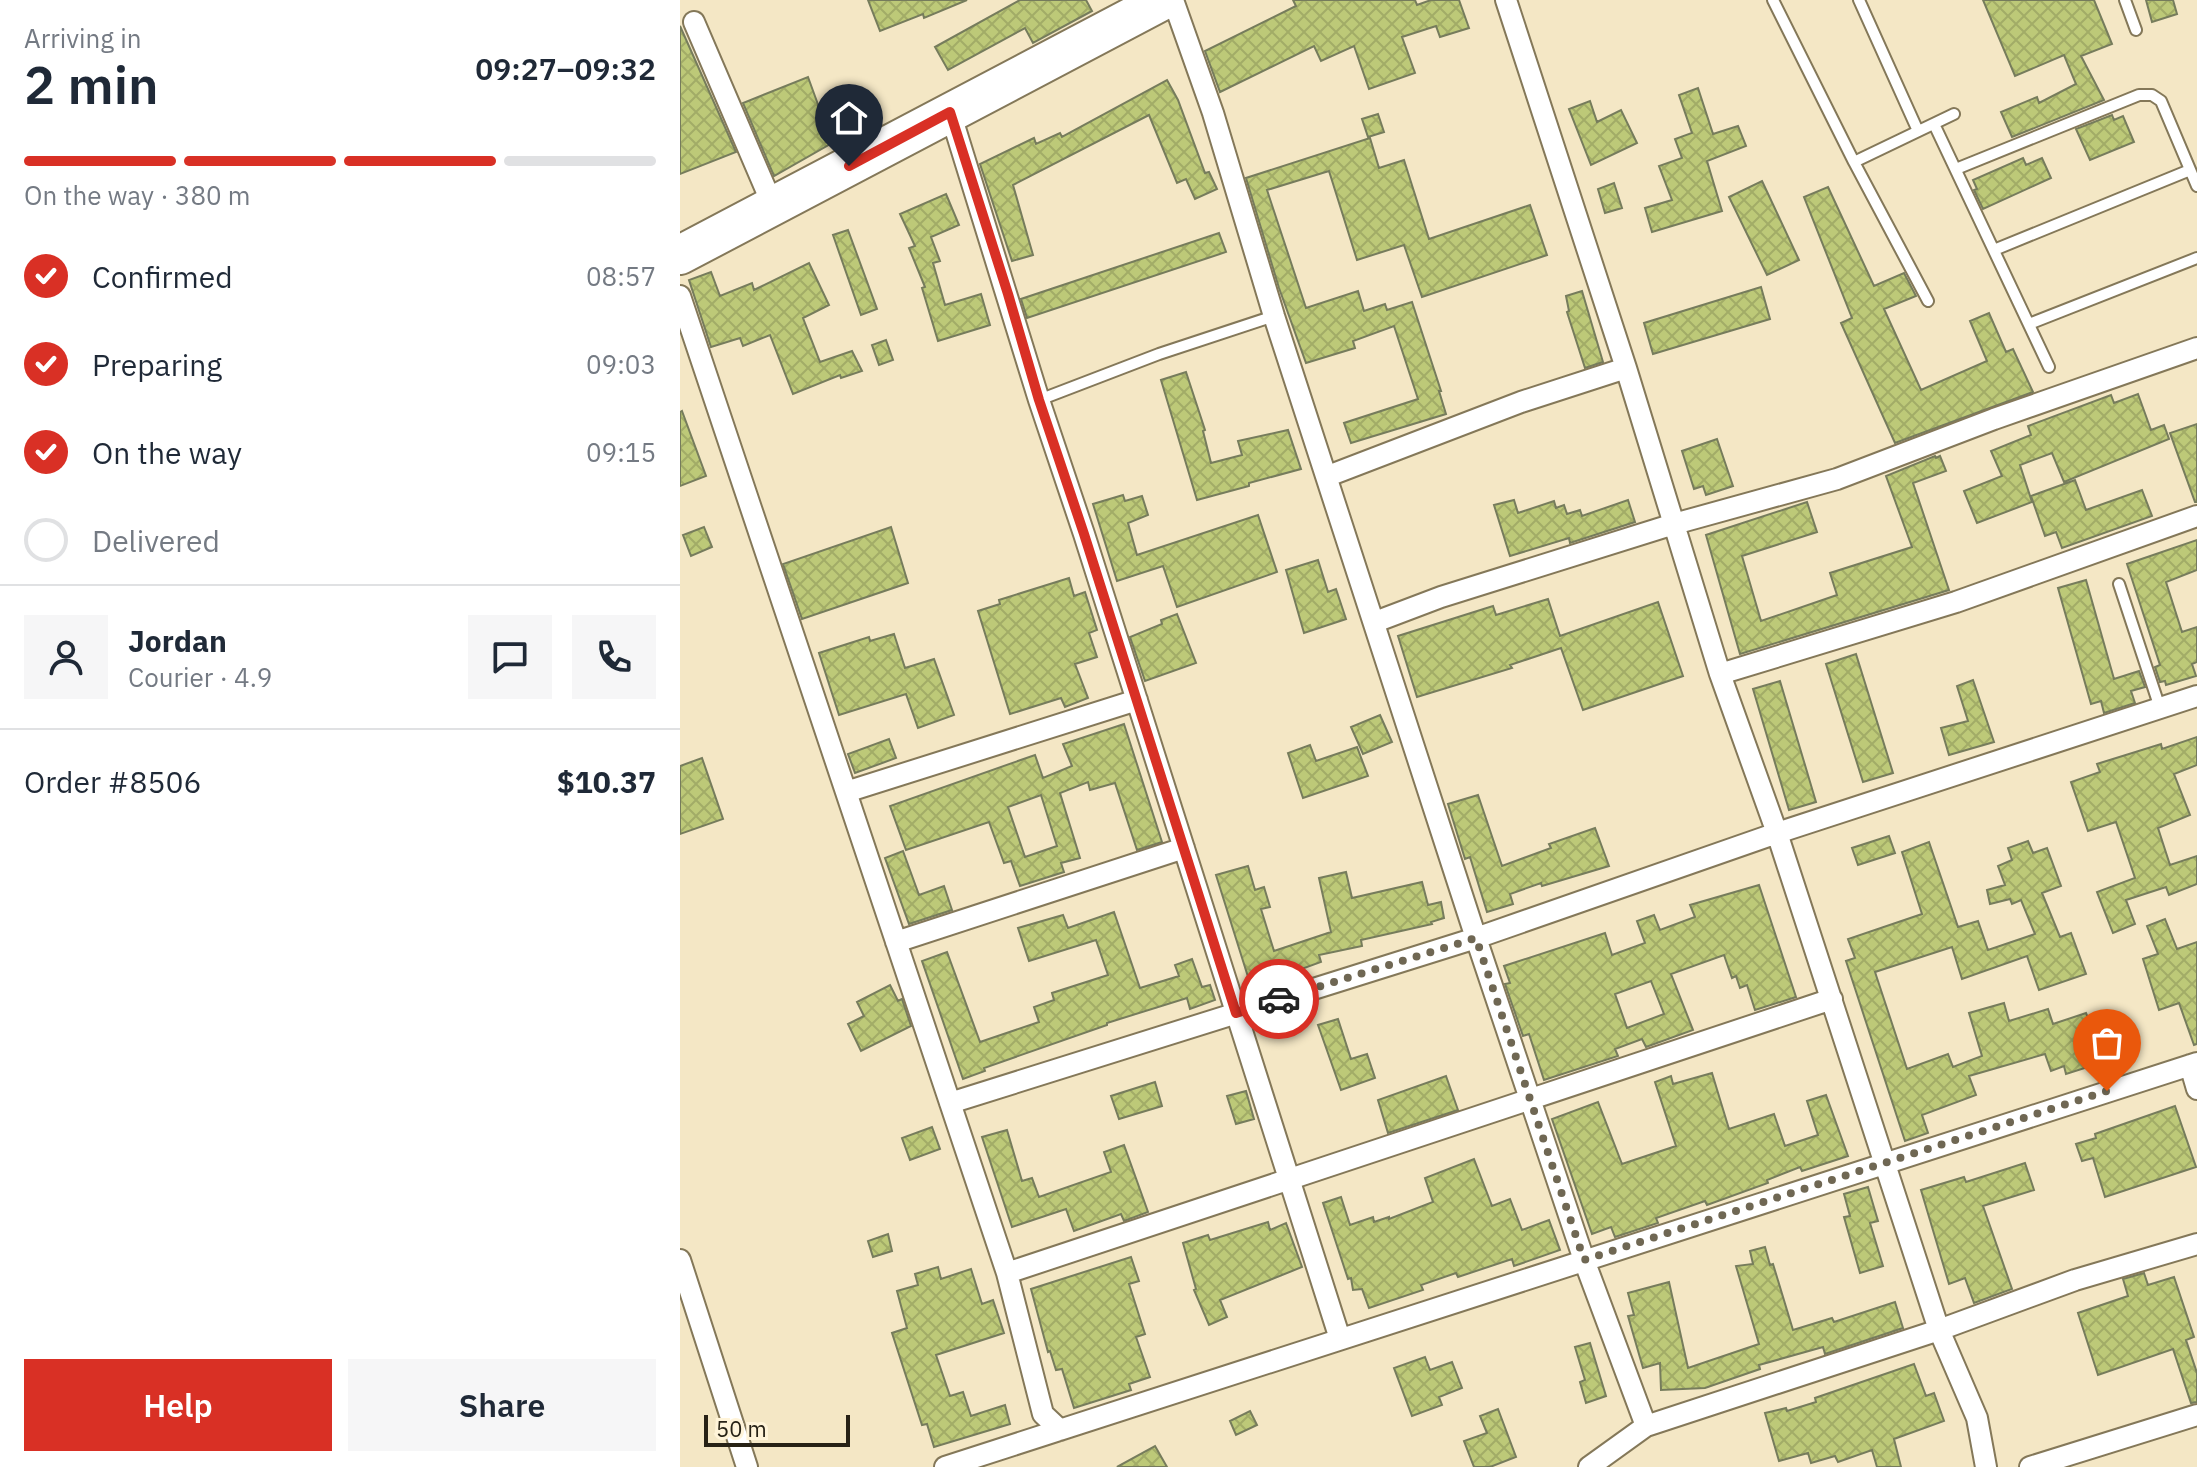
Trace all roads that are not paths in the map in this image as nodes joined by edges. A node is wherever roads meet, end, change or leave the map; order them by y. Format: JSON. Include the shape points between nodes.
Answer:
{"nodes":[{"id":1,"x":1164,"y":0,"type":"edge"},
{"id":2,"x":1173,"y":0,"type":"edge"},
{"id":3,"x":1506,"y":0,"type":"edge"},
{"id":4,"x":1773,"y":0,"type":"edge"},
{"id":5,"x":1859,"y":0,"type":"edge"},
{"id":6,"x":2125,"y":0,"type":"edge"},
{"id":7,"x":694,"y":22,"type":"dead end"},
{"id":8,"x":2136,"y":30,"type":"dead end"},
{"id":9,"x":950,"y":112,"type":"junction"},
{"id":10,"x":1954,"y":114,"type":"dead end"},
{"id":11,"x":1934,"y":124,"type":"junction"},
{"id":12,"x":1918,"y":131,"type":"junction"},
{"id":13,"x":1854,"y":162,"type":"junction"},
{"id":14,"x":1956,"y":169,"type":"junction"},
{"id":15,"x":2190,"y":170,"type":"junction"},
{"id":16,"x":2197,"y":186,"type":"edge"},
{"id":17,"x":773,"y":206,"type":"junction"},
{"id":18,"x":1994,"y":250,"type":"junction"},
{"id":19,"x":680,"y":255,"type":"edge"},
{"id":20,"x":2197,"y":258,"type":"edge"},
{"id":21,"x":680,"y":296,"type":"edge"},
{"id":22,"x":1928,"y":301,"type":"dead end"},
{"id":23,"x":1274,"y":316,"type":"junction"},
{"id":24,"x":2029,"y":324,"type":"junction"},
{"id":25,"x":2197,"y":348,"type":"edge"},
{"id":26,"x":2049,"y":367,"type":"dead end"},
{"id":27,"x":1626,"y":368,"type":"junction"},
{"id":28,"x":1039,"y":400,"type":"junction"},
{"id":29,"x":1328,"y":476,"type":"junction"},
{"id":30,"x":2197,"y":516,"type":"edge"},
{"id":31,"x":1674,"y":524,"type":"junction"},
{"id":32,"x":2119,"y":584,"type":"dead end"},
{"id":33,"x":1375,"y":622,"type":"junction"},
{"id":34,"x":1720,"y":674,"type":"junction"},
{"id":35,"x":2197,"y":696,"type":"edge"},
{"id":36,"x":1137,"y":700,"type":"junction"},
{"id":37,"x":2160,"y":708,"type":"junction"},
{"id":38,"x":846,"y":792,"type":"junction"},
{"id":39,"x":1777,"y":833,"type":"junction"},
{"id":40,"x":1184,"y":848,"type":"junction"},
{"id":41,"x":1476,"y":938,"type":"junction"},
{"id":42,"x":896,"y":942,"type":"junction"},
{"id":43,"x":1832,"y":999,"type":"junction"},
{"id":44,"x":1236,"y":1013,"type":"junction"},
{"id":45,"x":2194,"y":1064,"type":"edge"},
{"id":46,"x":2197,"y":1089,"type":"edge"},
{"id":47,"x":1530,"y":1099,"type":"junction"},
{"id":48,"x":950,"y":1103,"type":"junction"},
{"id":49,"x":1886,"y":1163,"type":"junction"},
{"id":50,"x":1289,"y":1179,"type":"junction"},
{"id":51,"x":2197,"y":1244,"type":"edge"},
{"id":52,"x":680,"y":1260,"type":"edge"},
{"id":53,"x":1584,"y":1260,"type":"junction"},
{"id":54,"x":1007,"y":1273,"type":"junction"},
{"id":55,"x":1939,"y":1330,"type":"junction"},
{"id":56,"x":1340,"y":1339,"type":"junction"},
{"id":57,"x":2197,"y":1415,"type":"edge"},
{"id":58,"x":1646,"y":1426,"type":"junction"},
{"id":59,"x":1060,"y":1430,"type":"junction"},
{"id":60,"x":747,"y":1467,"type":"edge"},
{"id":61,"x":945,"y":1467,"type":"edge"},
{"id":62,"x":1589,"y":1467,"type":"edge"},
{"id":63,"x":1986,"y":1467,"type":"edge"},
{"id":64,"x":2030,"y":1467,"type":"edge"}],
"edges":[{"from":1,"to":9,"type":"highway"},
{"from":2,"to":23,"type":"street"},
{"from":3,"to":27,"type":"street"},
{"from":4,"to":13,"type":"lane"},
{"from":5,"to":12,"type":"lane"},
{"from":6,"to":8,"type":"lane"},
{"from":7,"to":17,"type":"street"},
{"from":9,"to":17,"type":"highway"},
{"from":9,"to":28,"type":"street"},
{"from":10,"to":11,"type":"lane"},
{"from":11,"to":12,"type":"lane"},
{"from":11,"to":14,"type":"lane"},
{"from":12,"to":13,"type":"lane"},
{"from":13,"to":22,"type":"lane"},
{"from":14,"to":15,"type":"lane","via":[[2139,95],[2152,95],[2161,101]]},
{"from":14,"to":18,"type":"lane"},
{"from":15,"to":16,"type":"lane"},
{"from":15,"to":18,"type":"lane"},
{"from":17,"to":19,"type":"highway"},
{"from":18,"to":24,"type":"lane"},
{"from":20,"to":24,"type":"lane"},
{"from":21,"to":38,"type":"street"},
{"from":23,"to":28,"type":"lane"},
{"from":23,"to":29,"type":"street"},
{"from":24,"to":26,"type":"lane"},
{"from":25,"to":31,"type":"street","via":[[1837,479]]},
{"from":27,"to":29,"type":"street"},
{"from":27,"to":31,"type":"street"},
{"from":28,"to":36,"type":"street"},
{"from":29,"to":33,"type":"street"},
{"from":30,"to":34,"type":"street","via":[[1956,602]]},
{"from":31,"to":33,"type":"street"},
{"from":31,"to":34,"type":"street"},
{"from":32,"to":37,"type":"lane"},
{"from":33,"to":41,"type":"street"},
{"from":34,"to":39,"type":"street"},
{"from":35,"to":37,"type":"street"},
{"from":36,"to":38,"type":"street"},
{"from":36,"to":40,"type":"street"},
{"from":37,"to":39,"type":"street"},
{"from":38,"to":42,"type":"street"},
{"from":39,"to":41,"type":"street"},
{"from":39,"to":43,"type":"street"},
{"from":40,"to":42,"type":"street"},
{"from":40,"to":44,"type":"street"},
{"from":41,"to":44,"type":"street"},
{"from":41,"to":47,"type":"street"},
{"from":42,"to":48,"type":"street"},
{"from":43,"to":47,"type":"street"},
{"from":43,"to":49,"type":"street"},
{"from":44,"to":48,"type":"street"},
{"from":44,"to":50,"type":"street"},
{"from":45,"to":46,"type":"street"},
{"from":45,"to":49,"type":"street"},
{"from":47,"to":50,"type":"street"},
{"from":47,"to":53,"type":"street"},
{"from":48,"to":54,"type":"street"},
{"from":49,"to":53,"type":"street"},
{"from":49,"to":55,"type":"street"},
{"from":50,"to":54,"type":"street"},
{"from":50,"to":56,"type":"street"},
{"from":51,"to":55,"type":"street","via":[[2075,1280]]},
{"from":52,"to":60,"type":"street"},
{"from":53,"to":56,"type":"street"},
{"from":53,"to":58,"type":"street"},
{"from":54,"to":59,"type":"street","via":[[1043,1414]]},
{"from":55,"to":58,"type":"street"},
{"from":55,"to":63,"type":"street","via":[[1977,1418]]},
{"from":56,"to":59,"type":"street"},
{"from":57,"to":64,"type":"street"},
{"from":58,"to":62,"type":"street"},
{"from":59,"to":61,"type":"street"}]}
